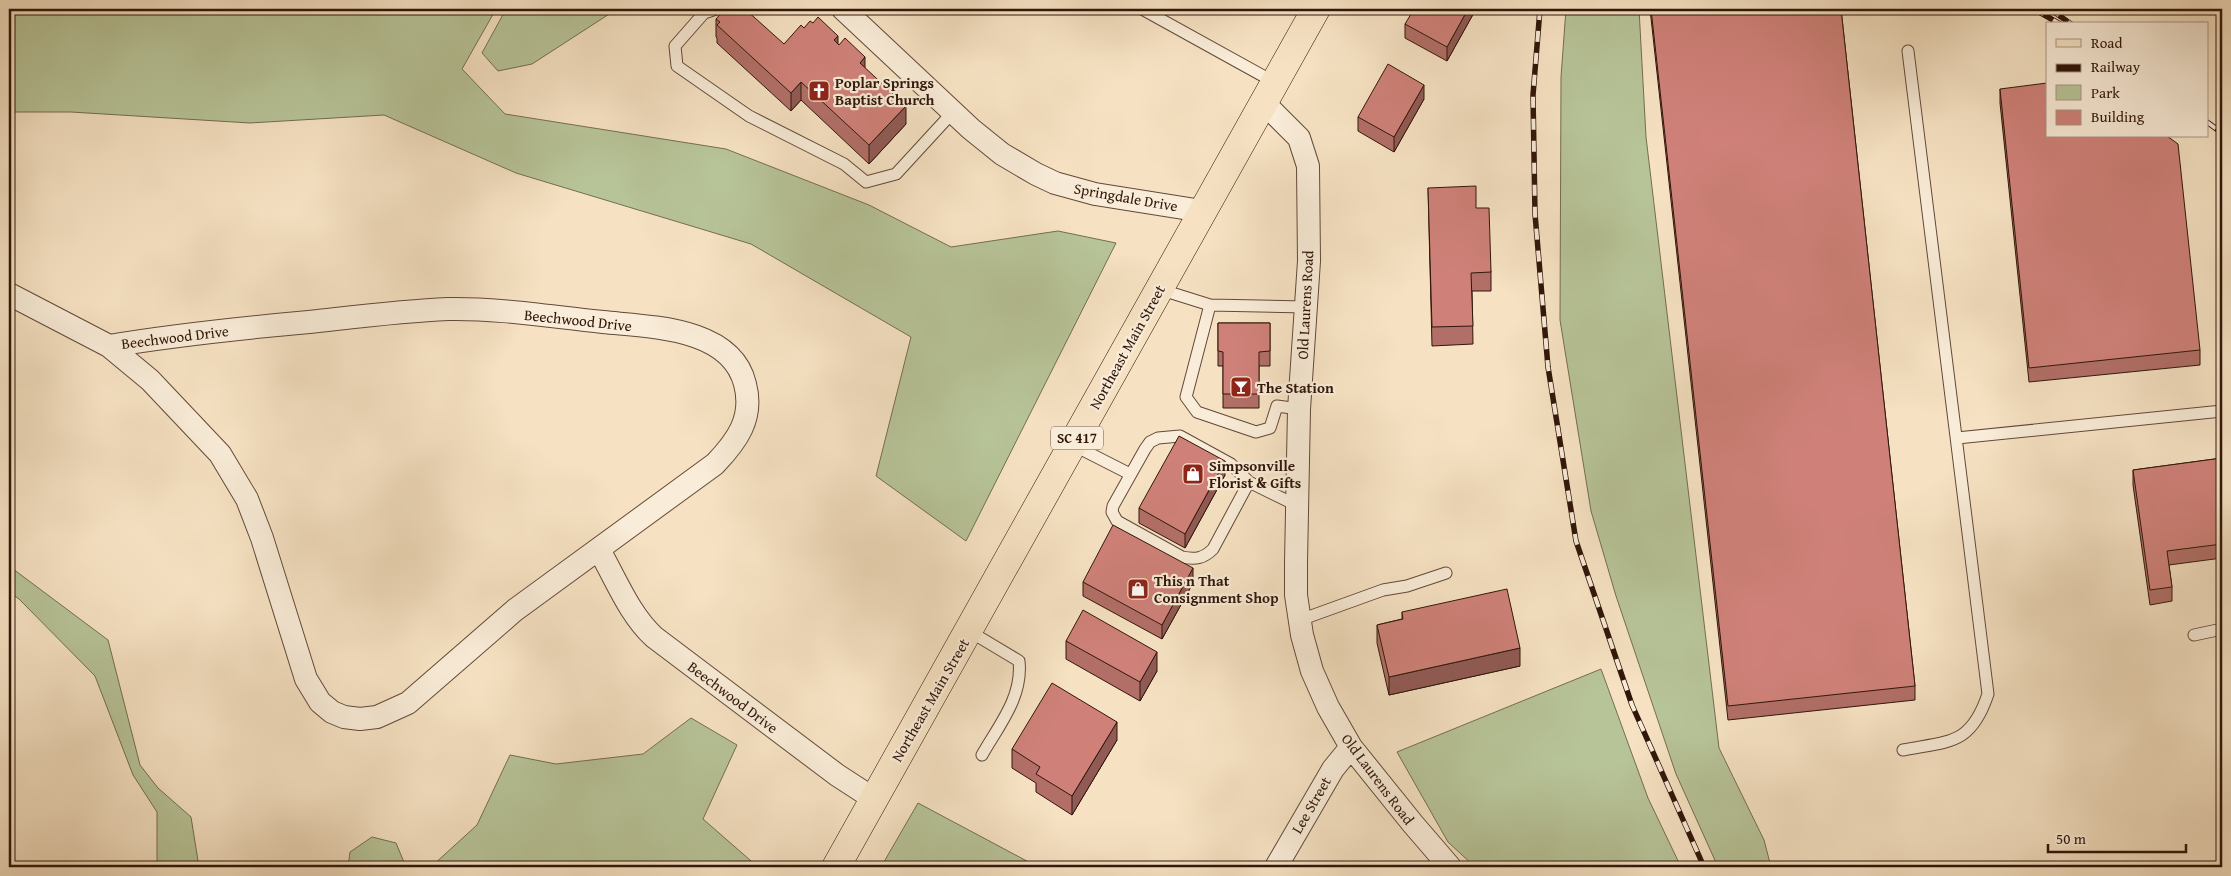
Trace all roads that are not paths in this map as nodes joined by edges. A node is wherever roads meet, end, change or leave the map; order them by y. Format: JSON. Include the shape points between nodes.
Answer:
{"nodes":[{"id":1,"x":716,"y":9,"type":"edge"},
{"id":2,"x":843,"y":9,"type":"edge"},
{"id":3,"x":1142,"y":9,"type":"edge"},
{"id":4,"x":1316,"y":9,"type":"edge"},
{"id":5,"x":1908,"y":52,"type":"dead end"},
{"id":6,"x":1269,"y":92,"type":"junction"},
{"id":7,"x":953,"y":112,"type":"junction"},
{"id":8,"x":1202,"y":211,"type":"junction"},
{"id":9,"x":1159,"y":289,"type":"junction"},
{"id":10,"x":9,"y":294,"type":"edge"},
{"id":11,"x":1210,"y":305,"type":"junction"},
{"id":12,"x":1306,"y":308,"type":"junction"},
{"id":13,"x":110,"y":346,"type":"junction"},
{"id":14,"x":1299,"y":409,"type":"junction"},
{"id":15,"x":2222,"y":411,"type":"edge"},
{"id":16,"x":1956,"y":438,"type":"junction"},
{"id":17,"x":1073,"y":445,"type":"junction"},
{"id":18,"x":1130,"y":474,"type":"junction"},
{"id":19,"x":1249,"y":482,"type":"junction"},
{"id":20,"x":1298,"y":506,"type":"junction"},
{"id":21,"x":599,"y":550,"type":"junction"},
{"id":22,"x":1446,"y":573,"type":"dead end"},
{"id":23,"x":1300,"y":620,"type":"junction"},
{"id":24,"x":2222,"y":630,"type":"edge"},
{"id":25,"x":969,"y":631,"type":"junction"},
{"id":26,"x":2194,"y":635,"type":"dead end"},
{"id":27,"x":1351,"y":746,"type":"junction"},
{"id":28,"x":1903,"y":750,"type":"dead end"},
{"id":29,"x":982,"y":755,"type":"dead end"},
{"id":30,"x":874,"y":799,"type":"junction"},
{"id":31,"x":836,"y":867,"type":"edge"},
{"id":32,"x":1276,"y":867,"type":"edge"},
{"id":33,"x":1450,"y":867,"type":"edge"}],
"edges":[{"from":1,"to":7,"type":"lane","via":[[704,13],[675,46],[677,66],[750,116],[844,164],[866,182],[896,174]]},
{"from":2,"to":7,"type":"street","name":"Springdale Drive"},
{"from":3,"to":6,"type":"lane"},
{"from":4,"to":6,"type":"main road","name":"Northeast Main Street","number":"SC 417"},
{"from":5,"to":16,"type":"lane"},
{"from":6,"to":8,"type":"main road","name":"Northeast Main Street","number":"SC 417"},
{"from":6,"to":12,"type":"street","name":"Old Laurens Road","via":[[1299,138],[1308,166]]},
{"from":7,"to":8,"type":"street","name":"Springdale Drive","via":[[1002,154],[1055,183],[1095,194]]},
{"from":8,"to":9,"type":"main road","name":"Northeast Main Street","number":"SC 417"},
{"from":9,"to":11,"type":"lane"},
{"from":9,"to":17,"type":"main road","name":"Northeast Main Street","number":"SC 417"},
{"from":10,"to":13,"type":"street"},
{"from":11,"to":12,"type":"lane"},
{"from":11,"to":14,"type":"lane","via":[[1186,397],[1197,412],[1256,432],[1270,428],[1277,406]]},
{"from":12,"to":14,"type":"street","name":"Old Laurens Road"},
{"from":13,"to":21,"type":"street","name":"Beechwood Drive","via":[[150,380],[212,444],[231,470],[247,499],[262,538],[306,679],[320,702],[332,712],[360,719],[377,717],[408,703],[515,610]]},
{"from":13,"to":21,"type":"street","name":"Beechwood Drive","via":[[168,336],[449,309],[502,311],[643,326],[707,341],[731,358],[744,379],[748,401],[741,432],[715,464]]},
{"from":14,"to":20,"type":"street","name":"Old Laurens Road"},
{"from":15,"to":16,"type":"lane"},
{"from":16,"to":28,"type":"lane","via":[[1988,694],[1982,713],[1969,731],[1953,741]]},
{"from":17,"to":18,"type":"lane"},
{"from":17,"to":25,"type":"main road","name":"Northeast Main Street","number":"SC 417"},
{"from":18,"to":19,"type":"lane","via":[[1150,442],[1180,436],[1231,464]]},
{"from":18,"to":19,"type":"lane","via":[[1113,506],[1117,521],[1182,557],[1194,559],[1206,556],[1214,549]]},
{"from":19,"to":20,"type":"lane"},
{"from":20,"to":23,"type":"street","name":"Old Laurens Road","via":[[1296,595]]},
{"from":21,"to":30,"type":"street","name":"Beechwood Drive","via":[[630,609],[644,628],[836,776]]},
{"from":22,"to":23,"type":"lane","via":[[1408,586],[1383,590]]},
{"from":23,"to":27,"type":"street","name":"Old Laurens Road","via":[[1312,671]]},
{"from":24,"to":26,"type":"lane"},
{"from":25,"to":29,"type":"lane","via":[[1019,661],[1021,674],[1016,696]]},
{"from":25,"to":30,"type":"main road","name":"Northeast Main Street","number":"SC 417"},
{"from":27,"to":32,"type":"street","name":"Lee Street","via":[[1333,769]]},
{"from":27,"to":33,"type":"street","name":"Old Laurens Road"},
{"from":30,"to":31,"type":"main road","name":"Northeast Main Street","number":"SC 417"}]}
